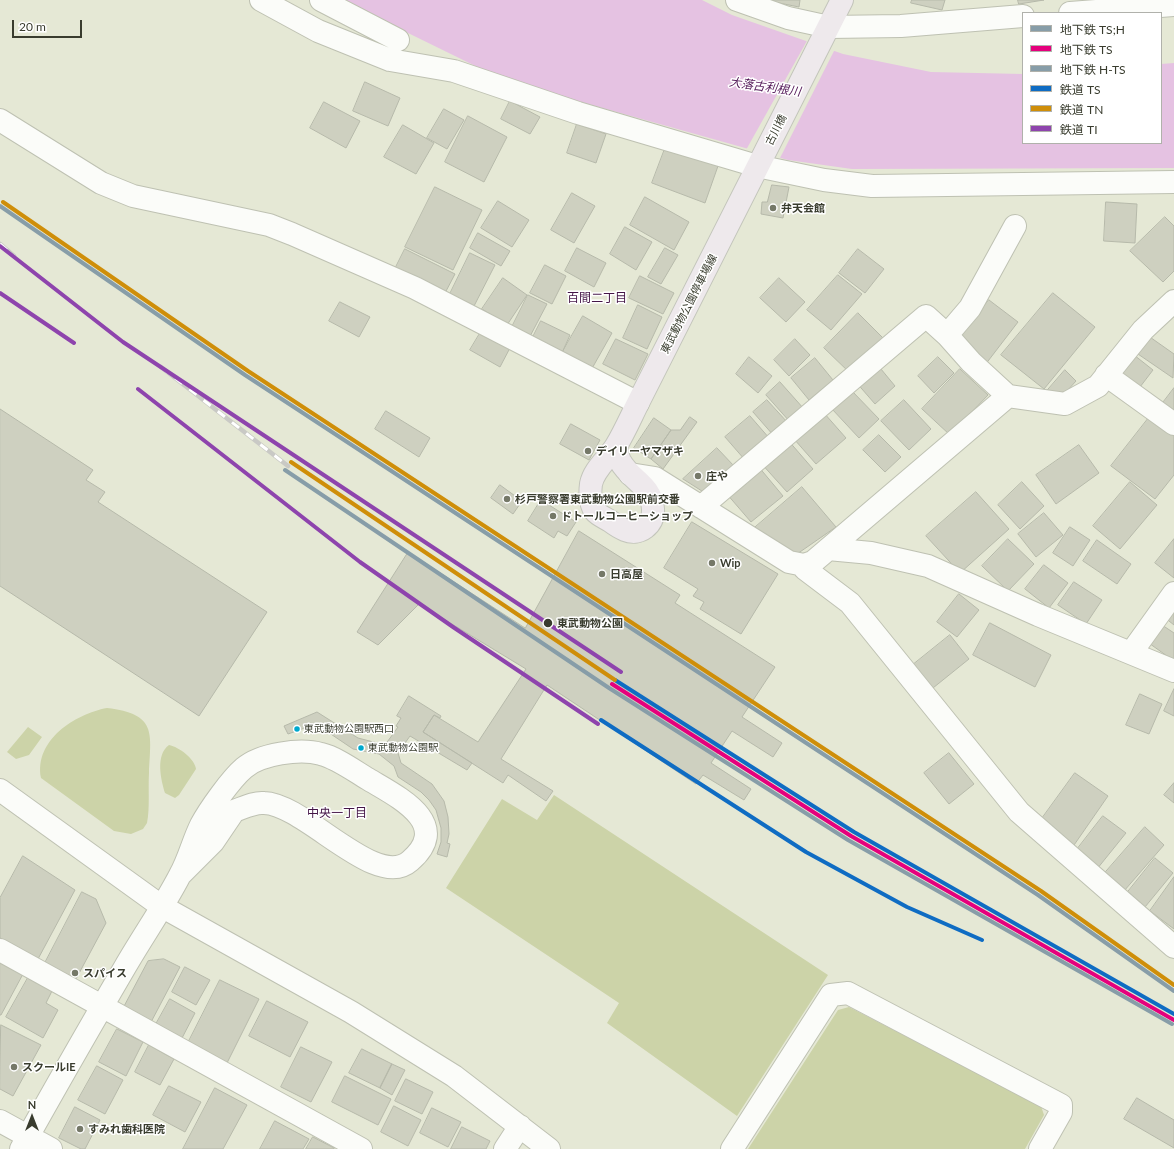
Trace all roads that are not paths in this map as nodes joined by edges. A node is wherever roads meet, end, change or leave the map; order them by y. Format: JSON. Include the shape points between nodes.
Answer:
{"nodes":[{"id":1,"x":261,"y":0,"type":"edge"},
{"id":2,"x":321,"y":0,"type":"edge"},
{"id":3,"x":737,"y":0,"type":"edge"},
{"id":4,"x":842,"y":0,"type":"edge"},
{"id":5,"x":1174,"y":5,"type":"edge"},
{"id":6,"x":1083,"y":12,"type":"edge"},
{"id":7,"x":1022,"y":16,"type":"edge"},
{"id":8,"x":826,"y":31,"type":"junction"},
{"id":9,"x":398,"y":40,"type":"dead end"},
{"id":10,"x":0,"y":120,"type":"edge"},
{"id":11,"x":759,"y":163,"type":"junction"},
{"id":12,"x":1174,"y":182,"type":"edge"},
{"id":13,"x":1015,"y":226,"type":"dead end"},
{"id":14,"x":1174,"y":301,"type":"edge"},
{"id":15,"x":947,"y":335,"type":"junction"},
{"id":16,"x":1106,"y":375,"type":"junction"},
{"id":17,"x":1008,"y":396,"type":"junction"},
{"id":18,"x":638,"y":403,"type":"junction"},
{"id":19,"x":1174,"y":424,"type":"edge"},
{"id":20,"x":616,"y":447,"type":"junction"},
{"id":21,"x":630,"y":474,"type":"junction"},
{"id":22,"x":697,"y":504,"type":"junction"},
{"id":23,"x":654,"y":511,"type":"junction"},
{"id":24,"x":828,"y":549,"type":"junction"},
{"id":25,"x":804,"y":565,"type":"junction"},
{"id":26,"x":1174,"y":593,"type":"edge"},
{"id":27,"x":1131,"y":653,"type":"junction"},
{"id":28,"x":1174,"y":671,"type":"edge"},
{"id":29,"x":0,"y":790,"type":"edge"},
{"id":30,"x":181,"y":874,"type":"junction"},
{"id":31,"x":161,"y":906,"type":"junction"},
{"id":32,"x":1174,"y":947,"type":"edge"},
{"id":33,"x":0,"y":950,"type":"edge"},
{"id":34,"x":102,"y":1006,"type":"junction"},
{"id":35,"x":0,"y":1121,"type":"edge"},
{"id":36,"x":520,"y":1126,"type":"junction"},
{"id":37,"x":24,"y":1143,"type":"edge"},
{"id":38,"x":51,"y":1149,"type":"edge"},
{"id":39,"x":361,"y":1149,"type":"edge"},
{"id":40,"x":505,"y":1149,"type":"edge"},
{"id":41,"x":549,"y":1149,"type":"edge"},
{"id":42,"x":732,"y":1149,"type":"edge"},
{"id":43,"x":1040,"y":1149,"type":"edge"}],
"edges":[{"from":1,"to":11,"type":"street","via":[[318,31],[390,60],[454,71],[578,113]]},
{"from":2,"to":9,"type":"street"},
{"from":3,"to":8,"type":"street"},
{"from":4,"to":8,"type":"main road"},
{"from":5,"to":6,"type":"street"},
{"from":7,"to":8,"type":"street"},
{"from":8,"to":11,"type":"main road","name":"古川橋"},
{"from":10,"to":18,"type":"street","via":[[102,183],[133,196],[269,225],[416,288]]},
{"from":11,"to":12,"type":"street","via":[[824,180],[872,186]]},
{"from":11,"to":18,"type":"main road","name":"東武動物公園停車場線"},
{"from":13,"to":15,"type":"street","via":[[970,308]]},
{"from":14,"to":16,"type":"street","via":[[1143,330]]},
{"from":15,"to":17,"type":"street","via":[[971,362]]},
{"from":15,"to":22,"type":"street","via":[[926,316]]},
{"from":16,"to":17,"type":"street","via":[[1098,386],[1065,404]]},
{"from":16,"to":19,"type":"street"},
{"from":17,"to":24,"type":"street"},
{"from":18,"to":20,"type":"main road","name":"東武動物公園停車場線"},
{"from":20,"to":21,"type":"main road","via":[[619,460]]},
{"from":20,"to":23,"type":"main road","name":"東武動物公園停車場線","via":[[597,470],[592,482],[592,506],[596,512],[625,530],[633,531],[648,526]]},
{"from":21,"to":22,"type":"street","via":[[655,478]]},
{"from":21,"to":23,"type":"main road","via":[[652,496]]},
{"from":22,"to":23,"type":"street","via":[[675,502]]},
{"from":22,"to":25,"type":"street","via":[[789,562]]},
{"from":24,"to":25,"type":"street","via":[[813,562]]},
{"from":24,"to":27,"type":"street","via":[[871,553],[928,566]]},
{"from":25,"to":32,"type":"street","via":[[805,569],[850,603],[1019,812]]},
{"from":26,"to":27,"type":"street"},
{"from":27,"to":28,"type":"street"},
{"from":29,"to":31,"type":"street"},
{"from":30,"to":30,"type":"street","via":[[202,824],[231,783],[245,767],[279,753],[307,751],[323,754],[338,761],[411,805],[421,817],[426,832],[424,843],[409,862],[401,867],[382,867],[359,856],[285,807],[264,803],[234,811],[213,842]]},
{"from":30,"to":31,"type":"street"},
{"from":31,"to":34,"type":"street"},
{"from":31,"to":36,"type":"street","via":[[351,1012],[454,1076]]},
{"from":33,"to":34,"type":"street"},
{"from":34,"to":37,"type":"street"},
{"from":34,"to":39,"type":"street"},
{"from":35,"to":37,"type":"street"},
{"from":36,"to":40,"type":"street"},
{"from":36,"to":41,"type":"street"},
{"from":37,"to":38,"type":"street"},
{"from":42,"to":43,"type":"street","via":[[832,995],[848,993],[1061,1105],[1061,1112]]}]}
